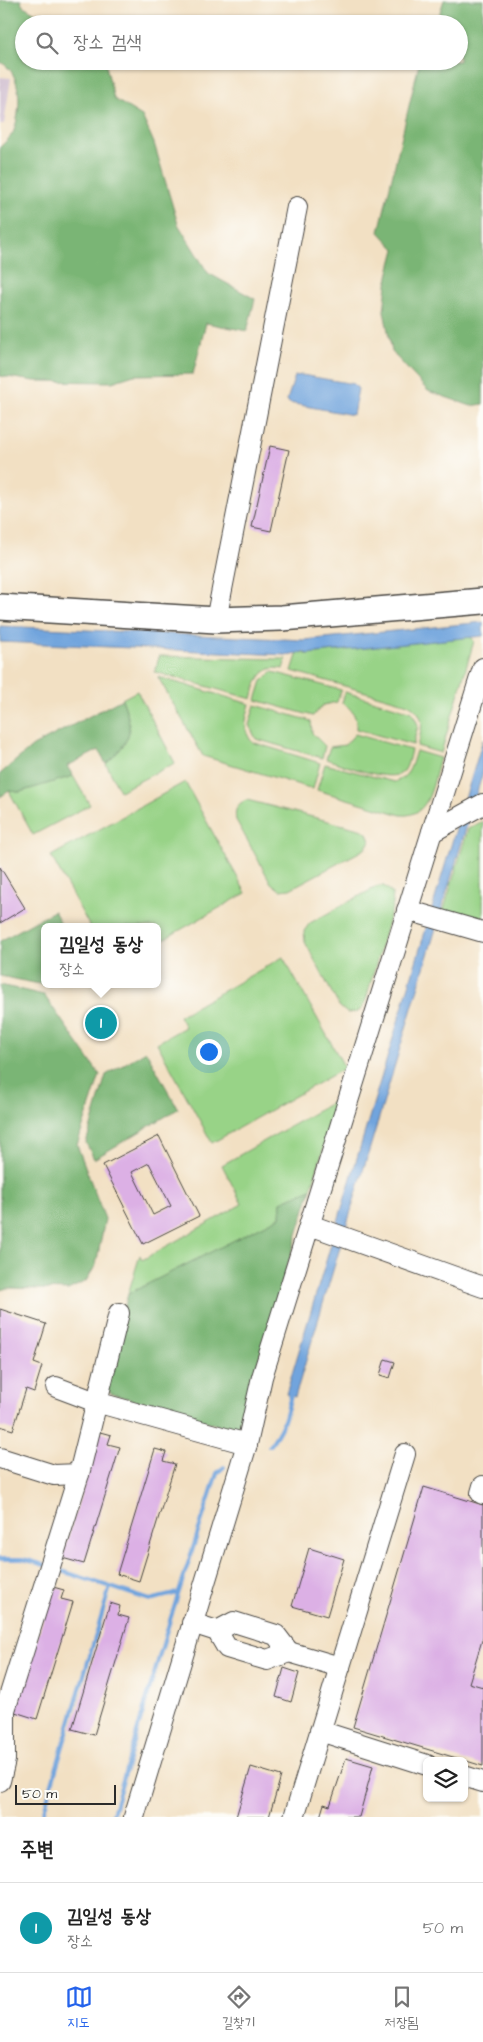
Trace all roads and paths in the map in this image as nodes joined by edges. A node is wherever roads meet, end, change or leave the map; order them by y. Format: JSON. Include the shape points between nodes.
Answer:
{"nodes":[{"id":1,"x":297,"y":207,"type":"dead end"},
{"id":2,"x":483,"y":601,"type":"edge"},
{"id":3,"x":0,"y":607,"type":"edge"},
{"id":4,"x":216,"y":620,"type":"junction"},
{"id":5,"x":483,"y":668,"type":"edge"},
{"id":6,"x":479,"y":806,"type":"edge"},
{"id":7,"x":432,"y":832,"type":"junction"},
{"id":8,"x":407,"y":910,"type":"junction"},
{"id":9,"x":483,"y":932,"type":"edge"},
{"id":10,"x":310,"y":1225,"type":"junction"},
{"id":11,"x":483,"y":1287,"type":"edge"},
{"id":12,"x":119,"y":1313,"type":"dead end"},
{"id":13,"x":56,"y":1387,"type":"dead end"},
{"id":14,"x":96,"y":1402,"type":"junction"},
{"id":15,"x":247,"y":1444,"type":"junction"},
{"id":16,"x":405,"y":1454,"type":"dead end"},
{"id":17,"x":0,"y":1458,"type":"edge"},
{"id":18,"x":79,"y":1474,"type":"junction"},
{"id":19,"x":483,"y":1486,"type":"edge"},
{"id":20,"x":483,"y":1494,"type":"edge"},
{"id":21,"x":192,"y":1623,"type":"junction"},
{"id":22,"x":217,"y":1632,"type":"junction"},
{"id":23,"x":289,"y":1652,"type":"junction"},
{"id":24,"x":340,"y":1667,"type":"junction"},
{"id":25,"x":320,"y":1731,"type":"junction"},
{"id":26,"x":423,"y":1764,"type":"edge"},
{"id":27,"x":468,"y":1777,"type":"edge"},
{"id":28,"x":0,"y":1781,"type":"edge"},
{"id":29,"x":483,"y":1782,"type":"edge"},
{"id":30,"x":134,"y":1817,"type":"edge"},
{"id":31,"x":294,"y":1817,"type":"edge"}],
"edges":[{"from":1,"to":4,"type":"street"},
{"from":2,"to":4,"type":"main road","via":[[282,618]]},
{"from":3,"to":4,"type":"main road"},
{"from":5,"to":7,"type":"street"},
{"from":6,"to":7,"type":"street"},
{"from":7,"to":8,"type":"street"},
{"from":8,"to":9,"type":"street"},
{"from":8,"to":10,"type":"street"},
{"from":10,"to":11,"type":"street"},
{"from":10,"to":15,"type":"street","via":[[262,1377]]},
{"from":12,"to":14,"type":"street"},
{"from":13,"to":14,"type":"street"},
{"from":14,"to":15,"type":"street"},
{"from":14,"to":18,"type":"street"},
{"from":15,"to":21,"type":"street"},
{"from":16,"to":24,"type":"street"},
{"from":17,"to":18,"type":"street","via":[[54,1475]]},
{"from":18,"to":28,"type":"street","via":[[6,1710],[5,1760]]},
{"from":19,"to":20,"type":"street"},
{"from":21,"to":22,"type":"street"},
{"from":21,"to":30,"type":"street"},
{"from":22,"to":23,"type":"street","via":[[227,1648],[267,1660]]},
{"from":22,"to":23,"type":"street","via":[[234,1622],[276,1635]]},
{"from":23,"to":24,"type":"street"},
{"from":24,"to":25,"type":"street"},
{"from":25,"to":26,"type":"street"},
{"from":25,"to":31,"type":"street"},
{"from":27,"to":29,"type":"street"}]}
